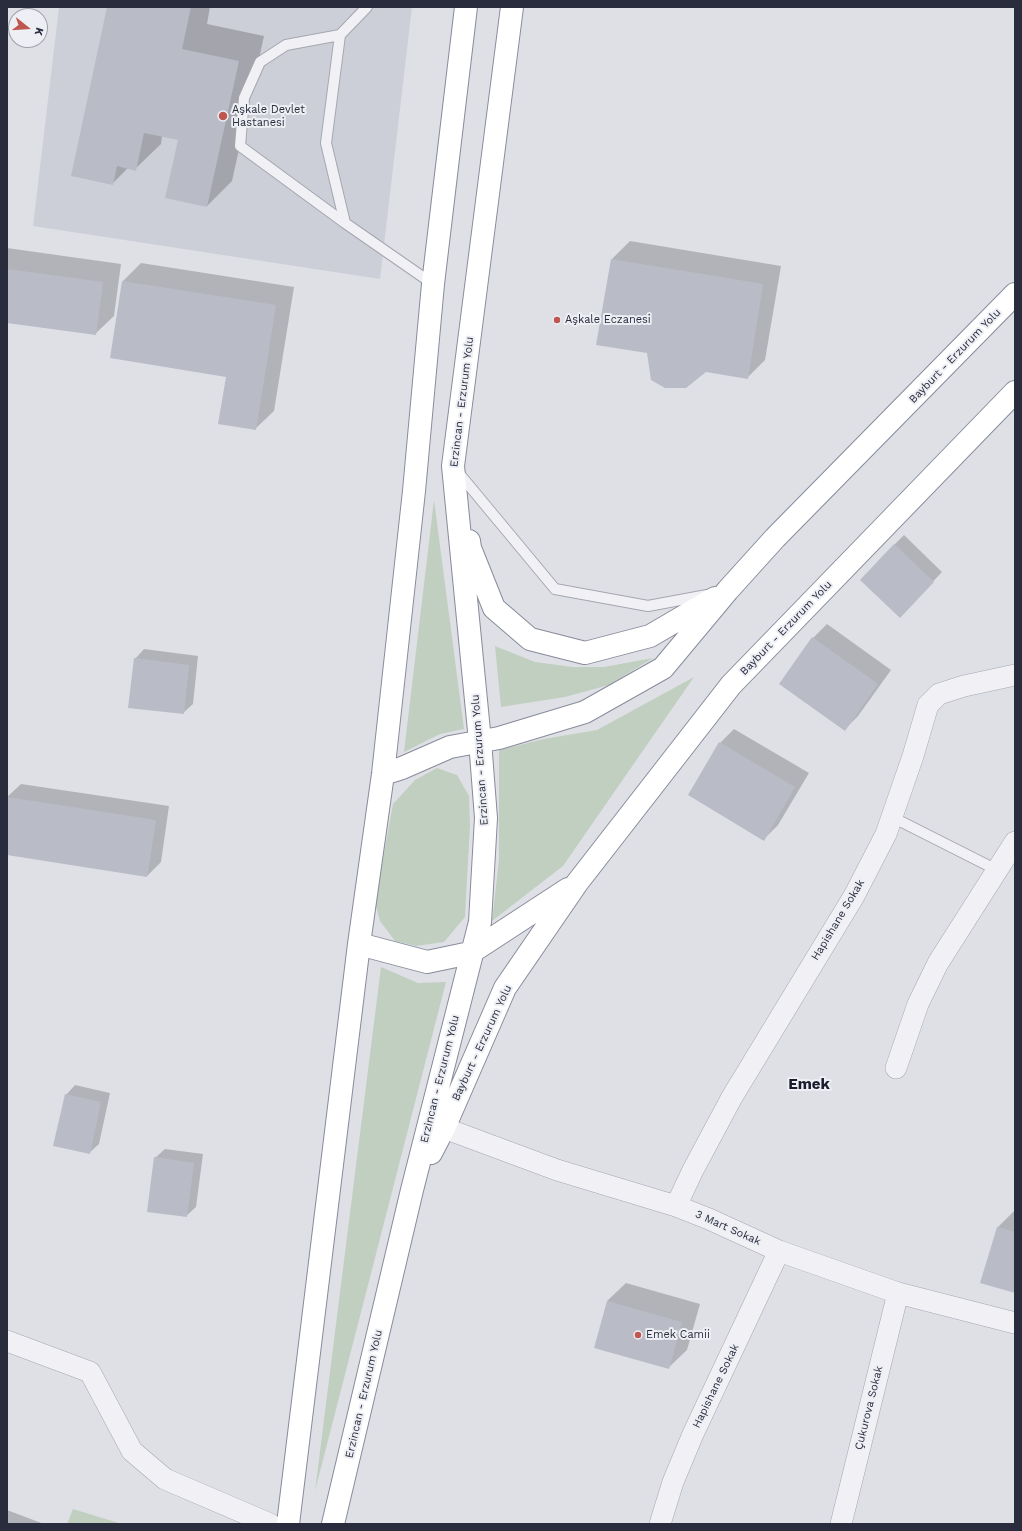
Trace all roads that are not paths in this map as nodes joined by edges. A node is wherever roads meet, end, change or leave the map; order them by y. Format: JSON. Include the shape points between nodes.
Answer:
{"nodes":[{"id":1,"x":367,"y":7,"type":"edge"},
{"id":2,"x":466,"y":7,"type":"edge"},
{"id":3,"x":512,"y":7,"type":"edge"},
{"id":4,"x":340,"y":35,"type":"junction"},
{"id":5,"x":345,"y":223,"type":"junction"},
{"id":6,"x":433,"y":284,"type":"junction"},
{"id":7,"x":1015,"y":294,"type":"edge"},
{"id":8,"x":1015,"y":392,"type":"edge"},
{"id":9,"x":453,"y":466,"type":"junction"},
{"id":10,"x":728,"y":590,"type":"junction"},
{"id":11,"x":1015,"y":675,"type":"edge"},
{"id":12,"x":480,"y":741,"type":"junction"},
{"id":13,"x":382,"y":774,"type":"junction"},
{"id":14,"x":892,"y":817,"type":"junction"},
{"id":15,"x":1015,"y":842,"type":"edge"},
{"id":16,"x":997,"y":870,"type":"junction"},
{"id":17,"x":577,"y":883,"type":"junction"},
{"id":18,"x":359,"y":944,"type":"junction"},
{"id":19,"x":472,"y":952,"type":"junction"},
{"id":20,"x":896,"y":1068,"type":"dead end"},
{"id":21,"x":444,"y":1128,"type":"junction"},
{"id":22,"x":412,"y":1190,"type":"junction"},
{"id":23,"x":676,"y":1206,"type":"junction"},
{"id":24,"x":779,"y":1251,"type":"junction"},
{"id":25,"x":898,"y":1293,"type":"junction"},
{"id":26,"x":1015,"y":1323,"type":"edge"},
{"id":27,"x":7,"y":1341,"type":"edge"},
{"id":28,"x":270,"y":1524,"type":"edge"},
{"id":29,"x":288,"y":1524,"type":"edge"},
{"id":30,"x":333,"y":1524,"type":"edge"},
{"id":31,"x":660,"y":1524,"type":"edge"},
{"id":32,"x":841,"y":1524,"type":"edge"}],
"edges":[{"from":1,"to":4,"type":"lane"},
{"from":2,"to":6,"type":"highway"},
{"from":3,"to":9,"type":"highway","name":"Erzincan - Erzurum Yolu"},
{"from":4,"to":5,"type":"lane","via":[[326,144]]},
{"from":4,"to":5,"type":"lane","via":[[286,45],[260,62],[244,98],[240,146]]},
{"from":5,"to":6,"type":"lane"},
{"from":6,"to":13,"type":"highway","via":[[414,491]]},
{"from":7,"to":10,"type":"highway","name":"Bayburt - Erzurum Yolu","via":[[775,538]]},
{"from":8,"to":17,"type":"highway","name":"Bayburt - Erzurum Yolu","via":[[731,685]]},
{"from":9,"to":10,"type":"lane","via":[[555,589],[648,606]]},
{"from":9,"to":10,"type":"highway","name":"Bayburt - Erzurum Yolu","via":[[470,548],[494,608],[530,639],[585,653],[650,636]]},
{"from":9,"to":12,"type":"highway","name":"Erzincan - Erzurum Yolu"},
{"from":10,"to":12,"type":"highway","name":"Bayburt - Erzurum Yolu","via":[[663,668],[585,712],[499,738]]},
{"from":11,"to":14,"type":"street","name":"Hapishane Sokak","via":[[939,694],[928,705]]},
{"from":12,"to":13,"type":"highway","name":"Bayburt - Erzurum Yolu","via":[[450,747]]},
{"from":12,"to":19,"type":"highway","name":"Erzincan - Erzurum Yolu","via":[[486,818],[480,922]]},
{"from":13,"to":18,"type":"highway"},
{"from":14,"to":16,"type":"lane"},
{"from":14,"to":23,"type":"street","name":"Hapishane Sokak","via":[[854,896],[732,1097]]},
{"from":15,"to":16,"type":"street"},
{"from":16,"to":20,"type":"street","via":[[938,963],[918,1004]]},
{"from":17,"to":19,"type":"highway","name":"Bayburt - Erzurum Yolu"},
{"from":17,"to":21,"type":"highway","name":"Bayburt - Erzurum Yolu","via":[[505,988]]},
{"from":18,"to":19,"type":"highway","name":"Bayburt - Erzurum Yolu","via":[[427,962]]},
{"from":18,"to":29,"type":"highway"},
{"from":19,"to":22,"type":"highway","name":"Erzincan - Erzurum Yolu"},
{"from":21,"to":22,"type":"highway","name":"Bayburt - Erzurum Yolu"},
{"from":21,"to":23,"type":"street","name":"3 Mart Sokak","via":[[557,1170]]},
{"from":22,"to":30,"type":"highway","name":"Erzincan - Erzurum Yolu"},
{"from":23,"to":24,"type":"street","name":"3 Mart Sokak"},
{"from":24,"to":25,"type":"street","name":"3 Mart Sokak"},
{"from":24,"to":31,"type":"street","name":"Hapishane Sokak","via":[[693,1434],[673,1482]]},
{"from":25,"to":26,"type":"street","name":"3 Mart Sokak"},
{"from":25,"to":32,"type":"street","name":"Çukurova Sokak"},
{"from":27,"to":28,"type":"street","via":[[90,1372],[132,1451],[165,1479]]}]}
